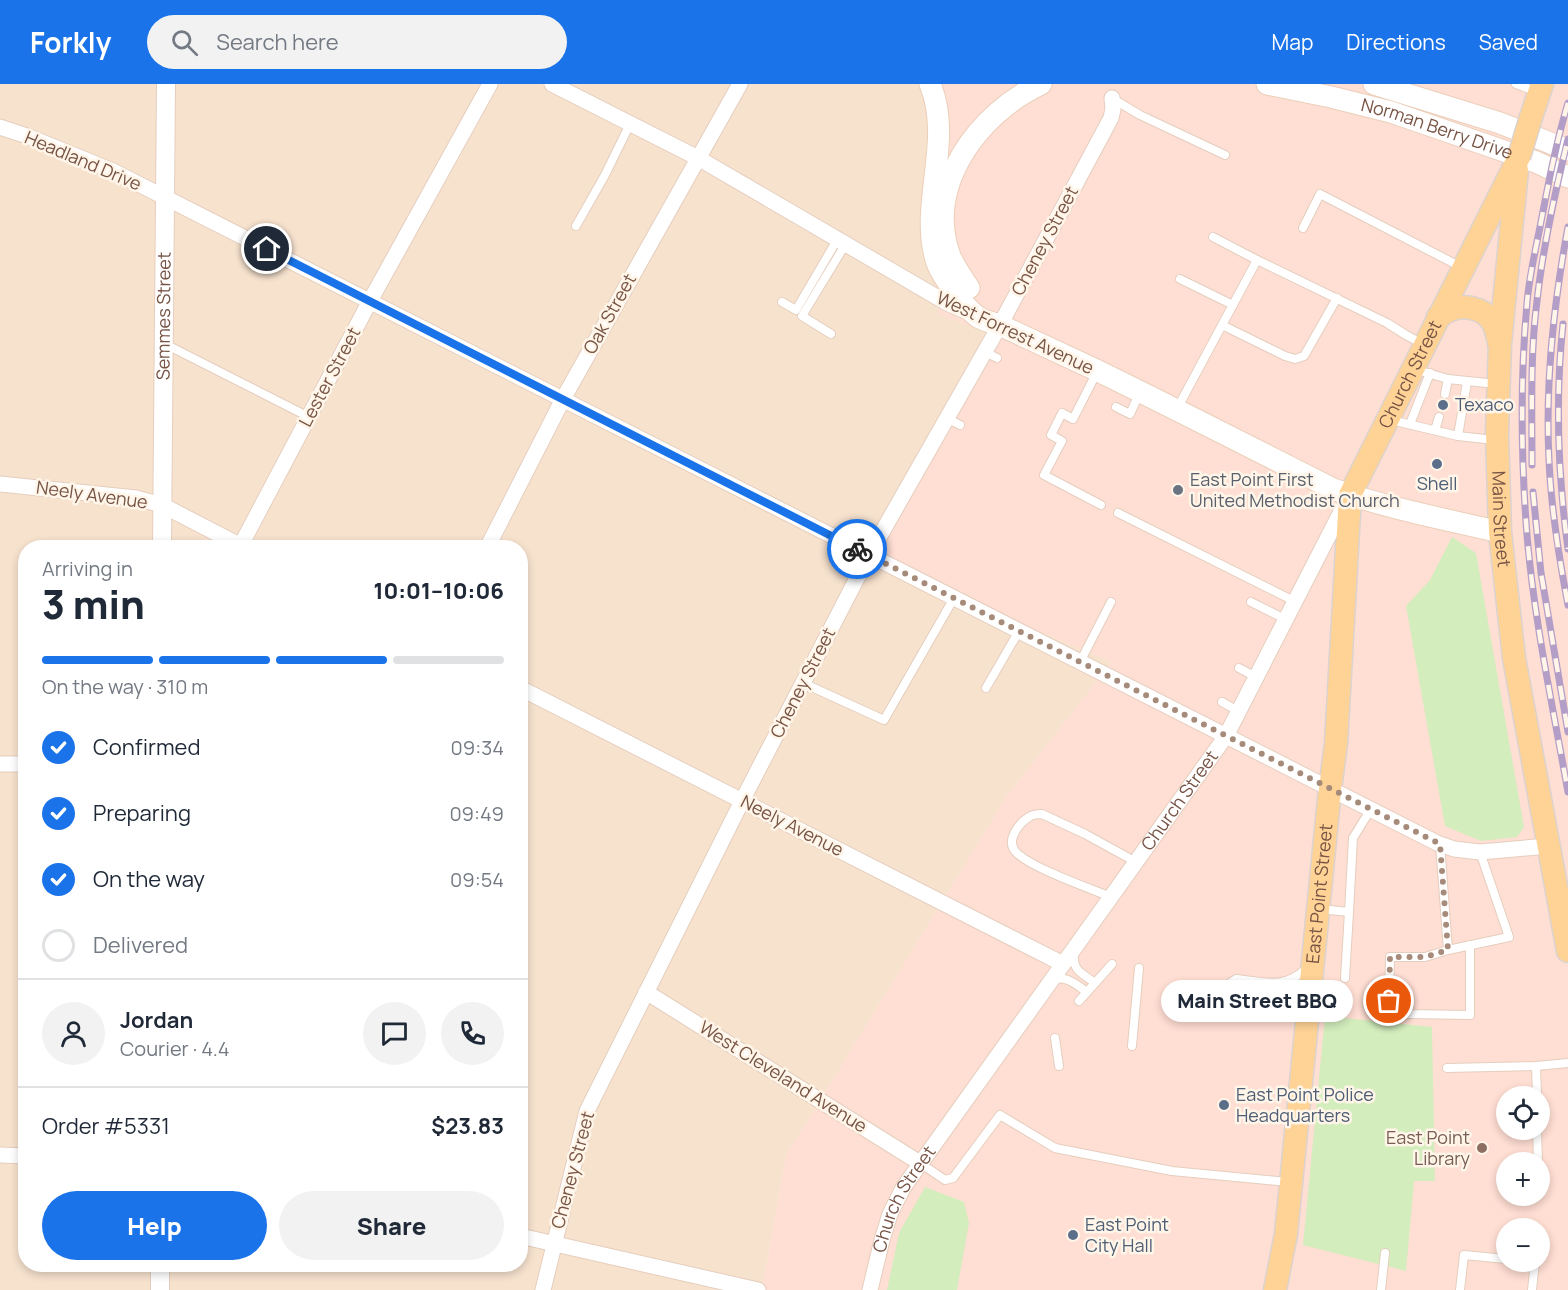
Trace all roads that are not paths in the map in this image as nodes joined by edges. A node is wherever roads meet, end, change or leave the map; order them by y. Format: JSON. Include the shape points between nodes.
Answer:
{"nodes":[{"id":1,"x":166,"y":84,"type":"edge"},
{"id":2,"x":490,"y":84,"type":"edge"},
{"id":3,"x":552,"y":84,"type":"edge"},
{"id":4,"x":740,"y":84,"type":"edge"},
{"id":5,"x":930,"y":84,"type":"edge"},
{"id":6,"x":1041,"y":84,"type":"edge"},
{"id":7,"x":1267,"y":84,"type":"edge"},
{"id":8,"x":1374,"y":84,"type":"edge"},
{"id":9,"x":1516,"y":84,"type":"edge"},
{"id":10,"x":1541,"y":88,"type":"edge"},
{"id":11,"x":1112,"y":98,"type":"joint"},
{"id":12,"x":630,"y":124,"type":"junction"},
{"id":13,"x":0,"y":127,"type":"edge"},
{"id":14,"x":1568,"y":150,"type":"edge"},
{"id":15,"x":1225,"y":155,"type":"dead end"},
{"id":16,"x":698,"y":158,"type":"junction"},
{"id":17,"x":1568,"y":177,"type":"edge"},
{"id":18,"x":1511,"y":182,"type":"junction"},
{"id":19,"x":165,"y":197,"type":"junction"},
{"id":20,"x":576,"y":226,"type":"dead end"},
{"id":21,"x":1303,"y":228,"type":"dead end"},
{"id":22,"x":1213,"y":237,"type":"dead end"},
{"id":23,"x":841,"y":242,"type":"junction"},
{"id":24,"x":1257,"y":260,"type":"junction"},
{"id":25,"x":1463,"y":268,"type":"junction"},
{"id":26,"x":1180,"y":279,"type":"dead end"},
{"id":27,"x":1337,"y":298,"type":"junction"},
{"id":28,"x":370,"y":301,"type":"junction"},
{"id":29,"x":782,"y":302,"type":"dead end"},
{"id":30,"x":1233,"y":304,"type":"junction"},
{"id":31,"x":979,"y":317,"type":"junction"},
{"id":32,"x":1438,"y":317,"type":"junction"},
{"id":33,"x":1000,"y":325,"type":"junction"},
{"id":34,"x":1222,"y":325,"type":"junction"},
{"id":35,"x":831,"y":334,"type":"dead end"},
{"id":36,"x":164,"y":343,"type":"junction"},
{"id":37,"x":1500,"y":344,"type":"junction"},
{"id":38,"x":1424,"y":345,"type":"junction"},
{"id":39,"x":1098,"y":371,"type":"junction"},
{"id":40,"x":1421,"y":371,"type":"junction"},
{"id":41,"x":1449,"y":379,"type":"junction"},
{"id":42,"x":1467,"y":382,"type":"junction"},
{"id":43,"x":1498,"y":384,"type":"junction"},
{"id":44,"x":1140,"y":393,"type":"junction"},
{"id":45,"x":1445,"y":393,"type":"dead end"},
{"id":46,"x":562,"y":399,"type":"junction"},
{"id":47,"x":1116,"y":407,"type":"dead end"},
{"id":48,"x":1176,"y":411,"type":"junction"},
{"id":49,"x":309,"y":417,"type":"junction"},
{"id":50,"x":1439,"y":417,"type":"dead end"},
{"id":51,"x":1387,"y":418,"type":"junction"},
{"id":52,"x":1410,"y":424,"type":"junction"},
{"id":53,"x":1435,"y":430,"type":"junction"},
{"id":54,"x":1458,"y":436,"type":"junction"},
{"id":55,"x":1497,"y":440,"type":"junction"},
{"id":56,"x":0,"y":484,"type":"edge"},
{"id":57,"x":1350,"y":495,"type":"junction"},
{"id":58,"x":162,"y":505,"type":"junction"},
{"id":59,"x":1101,"y":505,"type":"dead end"},
{"id":60,"x":1118,"y":513,"type":"dead end"},
{"id":61,"x":1500,"y":532,"type":"junction"},
{"id":62,"x":162,"y":540,"type":"edge"},
{"id":63,"x":231,"y":540,"type":"edge"},
{"id":64,"x":246,"y":540,"type":"edge"},
{"id":65,"x":491,"y":540,"type":"edge"},
{"id":66,"x":869,"y":555,"type":"junction"},
{"id":67,"x":954,"y":598,"type":"junction"},
{"id":68,"x":1112,"y":602,"type":"dead end"},
{"id":69,"x":1251,"y":602,"type":"dead end"},
{"id":70,"x":1294,"y":602,"type":"junction"},
{"id":71,"x":1285,"y":620,"type":"junction"},
{"id":72,"x":1018,"y":631,"type":"junction"},
{"id":73,"x":1080,"y":662,"type":"junction"},
{"id":74,"x":1239,"y":669,"type":"dead end"},
{"id":75,"x":1256,"y":677,"type":"junction"},
{"id":76,"x":803,"y":682,"type":"junction"},
{"id":77,"x":986,"y":688,"type":"dead end"},
{"id":78,"x":528,"y":692,"type":"edge"},
{"id":79,"x":1222,"y":702,"type":"dead end"},
{"id":80,"x":1238,"y":711,"type":"junction"},
{"id":81,"x":1226,"y":736,"type":"junction"},
{"id":82,"x":0,"y":764,"type":"edge"},
{"id":83,"x":18,"y":764,"type":"edge"},
{"id":84,"x":1330,"y":789,"type":"junction"},
{"id":85,"x":742,"y":801,"type":"junction"},
{"id":86,"x":1371,"y":809,"type":"junction"},
{"id":87,"x":1440,"y":844,"type":"junction"},
{"id":88,"x":1548,"y":846,"type":"junction"},
{"id":89,"x":1480,"y":852,"type":"junction"},
{"id":90,"x":1136,"y":862,"type":"junction"},
{"id":91,"x":1111,"y":897,"type":"junction"},
{"id":92,"x":1318,"y":909,"type":"junction"},
{"id":93,"x":1349,"y":912,"type":"junction"},
{"id":94,"x":1470,"y":945,"type":"junction"},
{"id":95,"x":1076,"y":946,"type":"junction"},
{"id":96,"x":1448,"y":950,"type":"junction"},
{"id":97,"x":1568,"y":951,"type":"edge"},
{"id":98,"x":1313,"y":958,"type":"junction"},
{"id":99,"x":1063,"y":964,"type":"junction"},
{"id":100,"x":1112,"y":964,"type":"dead end"},
{"id":101,"x":1139,"y":968,"type":"dead end"},
{"id":102,"x":1345,"y":978,"type":"dead end"},
{"id":103,"x":1051,"y":981,"type":"junction"},
{"id":104,"x":1095,"y":983,"type":"junction"},
{"id":105,"x":646,"y":992,"type":"junction"},
{"id":106,"x":1087,"y":993,"type":"junction"},
{"id":107,"x":1079,"y":1001,"type":"dead end"},
{"id":108,"x":1307,"y":1026,"type":"junction"},
{"id":109,"x":1055,"y":1038,"type":"dead end"},
{"id":110,"x":1132,"y":1046,"type":"dead end"},
{"id":111,"x":1568,"y":1064,"type":"edge"},
{"id":112,"x":1059,"y":1066,"type":"dead end"},
{"id":113,"x":1536,"y":1066,"type":"junction"},
{"id":114,"x":1447,"y":1068,"type":"dead end"},
{"id":115,"x":1537,"y":1086,"type":"edge"},
{"id":116,"x":0,"y":1155,"type":"edge"},
{"id":117,"x":18,"y":1156,"type":"edge"},
{"id":118,"x":920,"y":1163,"type":"junction"},
{"id":119,"x":1291,"y":1182,"type":"junction"},
{"id":120,"x":528,"y":1238,"type":"edge"},
{"id":121,"x":554,"y":1244,"type":"junction"},
{"id":122,"x":1385,"y":1253,"type":"dead end"},
{"id":123,"x":1496,"y":1258,"type":"edge"},
{"id":124,"x":160,"y":1272,"type":"edge"},
{"id":125,"x":1534,"y":1272,"type":"edge"},
{"id":126,"x":160,"y":1290,"type":"edge"},
{"id":127,"x":543,"y":1290,"type":"edge"},
{"id":128,"x":758,"y":1290,"type":"edge"},
{"id":129,"x":870,"y":1290,"type":"edge"},
{"id":130,"x":1275,"y":1290,"type":"edge"},
{"id":131,"x":1381,"y":1290,"type":"edge"},
{"id":132,"x":1460,"y":1290,"type":"edge"},
{"id":133,"x":1532,"y":1290,"type":"edge"}],
"edges":[{"from":1,"to":19,"type":"street","name":"Semmes Street"},
{"from":2,"to":28,"type":"street","name":"Lester Street"},
{"from":3,"to":12,"type":"street","name":"West Forrest Avenue"},
{"from":4,"to":16,"type":"street","name":"Oak Street"},
{"from":5,"to":31,"type":"main road","via":[[938,130],[931,216],[934,253],[944,278]]},
{"from":6,"to":33,"type":"main road","via":[[1000,110],[974,137],[953,172],[945,203],[945,237],[951,259]]},
{"from":7,"to":17,"type":"main road","name":"Norman Berry Drive","via":[[1390,112],[1536,162]]},
{"from":8,"to":14,"type":"main road","name":"Norman Berry Drive","via":[[1500,123]]},
{"from":9,"to":10,"type":"lane"},
{"from":10,"to":18,"type":"main road","name":"Church Street","bridge":true},
{"from":11,"to":15,"type":"lane"},
{"from":11,"to":33,"type":"street","name":"Cheney Street","via":[[1111,118]]},
{"from":12,"to":16,"type":"street","name":"West Forrest Avenue"},
{"from":12,"to":20,"type":"lane"},
{"from":13,"to":19,"type":"street","name":"Headland Drive","via":[[113,171]]},
{"from":16,"to":23,"type":"street","name":"West Forrest Avenue"},
{"from":16,"to":46,"type":"street","name":"Oak Street"},
{"from":18,"to":25,"type":"main road","name":"Church Street"},
{"from":18,"to":37,"type":"main road","name":"Main Street"},
{"from":19,"to":28,"type":"street","name":"Headland Drive"},
{"from":19,"to":36,"type":"street","name":"Semmes Street"},
{"from":21,"to":25,"type":"lane","via":[[1320,194]]},
{"from":22,"to":24,"type":"lane"},
{"from":23,"to":29,"type":"lane","via":[[796,310]]},
{"from":23,"to":31,"type":"street","name":"West Forrest Avenue"},
{"from":23,"to":35,"type":"lane","via":[[802,316]]},
{"from":24,"to":27,"type":"lane"},
{"from":24,"to":30,"type":"lane"},
{"from":25,"to":32,"type":"main road","name":"Church Street"},
{"from":26,"to":30,"type":"lane"},
{"from":27,"to":34,"type":"lane","via":[[1304,356],[1296,359]]},
{"from":27,"to":38,"type":"lane"},
{"from":28,"to":46,"type":"street","name":"Headland Drive"},
{"from":28,"to":49,"type":"street","name":"Lester Street"},
{"from":30,"to":34,"type":"lane"},
{"from":31,"to":33,"type":"main road","name":"West Forrest Avenue"},
{"from":32,"to":37,"type":"main road","via":[[1452,309],[1480,310],[1490,317]]},
{"from":32,"to":38,"type":"main road","name":"Church Street"},
{"from":33,"to":39,"type":"main road","name":"West Forrest Avenue"},
{"from":33,"to":66,"type":"street","name":"Cheney Street","via":[[991,355],[969,387],[953,422]]},
{"from":34,"to":48,"type":"lane"},
{"from":36,"to":49,"type":"lane"},
{"from":36,"to":58,"type":"street","name":"Semmes Street"},
{"from":37,"to":43,"type":"main road","name":"Main Street"},
{"from":38,"to":40,"type":"main road","name":"Church Street"},
{"from":39,"to":44,"type":"main road","name":"West Forrest Avenue"},
{"from":39,"to":59,"type":"lane","via":[[1073,419],[1062,413],[1051,435],[1062,441],[1044,475]]},
{"from":40,"to":41,"type":"lane"},
{"from":40,"to":51,"type":"main road","name":"Church Street"},
{"from":40,"to":52,"type":"lane"},
{"from":41,"to":42,"type":"lane"},
{"from":41,"to":45,"type":"lane"},
{"from":42,"to":43,"type":"lane"},
{"from":42,"to":54,"type":"lane"},
{"from":43,"to":55,"type":"main road","name":"Main Street"},
{"from":44,"to":47,"type":"lane","via":[[1130,414]]},
{"from":44,"to":48,"type":"main road","name":"West Forrest Avenue"},
{"from":46,"to":65,"type":"street","name":"Oak Street"},
{"from":46,"to":66,"type":"street","name":"Headland Drive"},
{"from":48,"to":57,"type":"main road","name":"West Forrest Avenue"},
{"from":49,"to":64,"type":"street","name":"Lester Street"},
{"from":50,"to":53,"type":"lane"},
{"from":51,"to":52,"type":"lane"},
{"from":51,"to":57,"type":"main road","name":"Church Street"},
{"from":52,"to":53,"type":"lane"},
{"from":53,"to":54,"type":"lane"},
{"from":54,"to":55,"type":"lane"},
{"from":55,"to":61,"type":"main road","name":"Main Street"},
{"from":56,"to":58,"type":"street","name":"Neely Avenue","via":[[136,498]]},
{"from":57,"to":61,"type":"main road","name":"West Forrest Avenue"},
{"from":57,"to":70,"type":"street","name":"Church Street"},
{"from":57,"to":84,"type":"main road","name":"East Point Street"},
{"from":58,"to":62,"type":"street","name":"Semmes Street"},
{"from":58,"to":63,"type":"street","name":"Neely Avenue"},
{"from":60,"to":70,"type":"lane"},
{"from":61,"to":88,"type":"main road","name":"Main Street","via":[[1514,658]]},
{"from":66,"to":67,"type":"street","name":"Headland Drive"},
{"from":66,"to":76,"type":"street","name":"Cheney Street"},
{"from":67,"to":72,"type":"street","name":"Headland Drive"},
{"from":67,"to":76,"type":"lane","via":[[884,720]]},
{"from":68,"to":73,"type":"lane"},
{"from":69,"to":71,"type":"lane"},
{"from":70,"to":71,"type":"street","name":"Church Street"},
{"from":71,"to":75,"type":"street","name":"Church Street"},
{"from":72,"to":73,"type":"street","name":"Headland Drive"},
{"from":72,"to":77,"type":"lane"},
{"from":73,"to":81,"type":"street","name":"Headland Drive"},
{"from":74,"to":75,"type":"lane"},
{"from":75,"to":80,"type":"street","name":"Church Street"},
{"from":76,"to":85,"type":"street","name":"Cheney Street"},
{"from":78,"to":85,"type":"street","name":"Neely Avenue"},
{"from":79,"to":80,"type":"lane"},
{"from":80,"to":81,"type":"street","name":"Church Street"},
{"from":81,"to":84,"type":"street","name":"Headland Drive"},
{"from":81,"to":90,"type":"street","name":"Church Street"},
{"from":82,"to":83,"type":"street"},
{"from":84,"to":86,"type":"street","name":"Headland Drive"},
{"from":84,"to":92,"type":"main road","name":"East Point Street"},
{"from":85,"to":99,"type":"street","name":"Neely Avenue"},
{"from":85,"to":105,"type":"street","name":"Cheney Street"},
{"from":86,"to":87,"type":"street","name":"Headland Drive"},
{"from":86,"to":93,"type":"lane","via":[[1353,838]]},
{"from":87,"to":89,"type":"street","name":"Headland Drive"},
{"from":87,"to":96,"type":"lane"},
{"from":88,"to":89,"type":"street","name":"Headland Drive"},
{"from":88,"to":97,"type":"main road","name":"Main Street"},
{"from":89,"to":94,"type":"lane","via":[[1509,937]]},
{"from":90,"to":91,"type":"street","name":"Church Street"},
{"from":90,"to":91,"type":"lane","via":[[1042,814],[1029,816],[1015,831],[1012,846],[1016,853]]},
{"from":91,"to":95,"type":"street","name":"Church Street"},
{"from":92,"to":93,"type":"lane"},
{"from":92,"to":98,"type":"main road","name":"East Point Street"},
{"from":93,"to":102,"type":"lane"},
{"from":94,"to":96,"type":"lane"},
{"from":94,"to":96,"type":"lane","via":[[1470,1015],[1407,1014],[1396,1009],[1389,1001],[1390,957],[1425,957]]},
{"from":95,"to":99,"type":"street","name":"Church Street"},
{"from":95,"to":104,"type":"lane","via":[[1077,970]]},
{"from":98,"to":108,"type":"main road","name":"East Point Street"},
{"from":98,"to":108,"type":"lane","via":[[1307,969],[1285,982],[1236,979],[1230,983],[1235,988],[1270,992],[1286,999]]},
{"from":99,"to":103,"type":"street","name":"Church Street"},
{"from":100,"to":104,"type":"lane"},
{"from":101,"to":110,"type":"lane"},
{"from":103,"to":106,"type":"lane","via":[[1065,978]]},
{"from":103,"to":118,"type":"street","name":"Church Street"},
{"from":104,"to":106,"type":"lane"},
{"from":105,"to":118,"type":"street","name":"West Cleveland Avenue"},
{"from":105,"to":121,"type":"street","name":"Cheney Street","via":[[588,1111]]},
{"from":106,"to":107,"type":"lane"},
{"from":108,"to":119,"type":"main road","name":"East Point Street"},
{"from":109,"to":112,"type":"lane"},
{"from":111,"to":113,"type":"lane"},
{"from":113,"to":114,"type":"lane"},
{"from":113,"to":115,"type":"lane"},
{"from":116,"to":117,"type":"street"},
{"from":118,"to":119,"type":"lane","via":[[945,1180],[953,1178],[1000,1114],[1055,1148],[1172,1171]]},
{"from":118,"to":129,"type":"street","name":"Church Street","via":[[890,1214]]},
{"from":119,"to":130,"type":"main road","name":"East Point Street"},
{"from":120,"to":121,"type":"street"},
{"from":121,"to":127,"type":"street","name":"Cheney Street"},
{"from":121,"to":128,"type":"street"},
{"from":122,"to":131,"type":"lane"},
{"from":123,"to":132,"type":"lane","via":[[1464,1255]]},
{"from":124,"to":126,"type":"street"},
{"from":125,"to":133,"type":"lane"}]}
